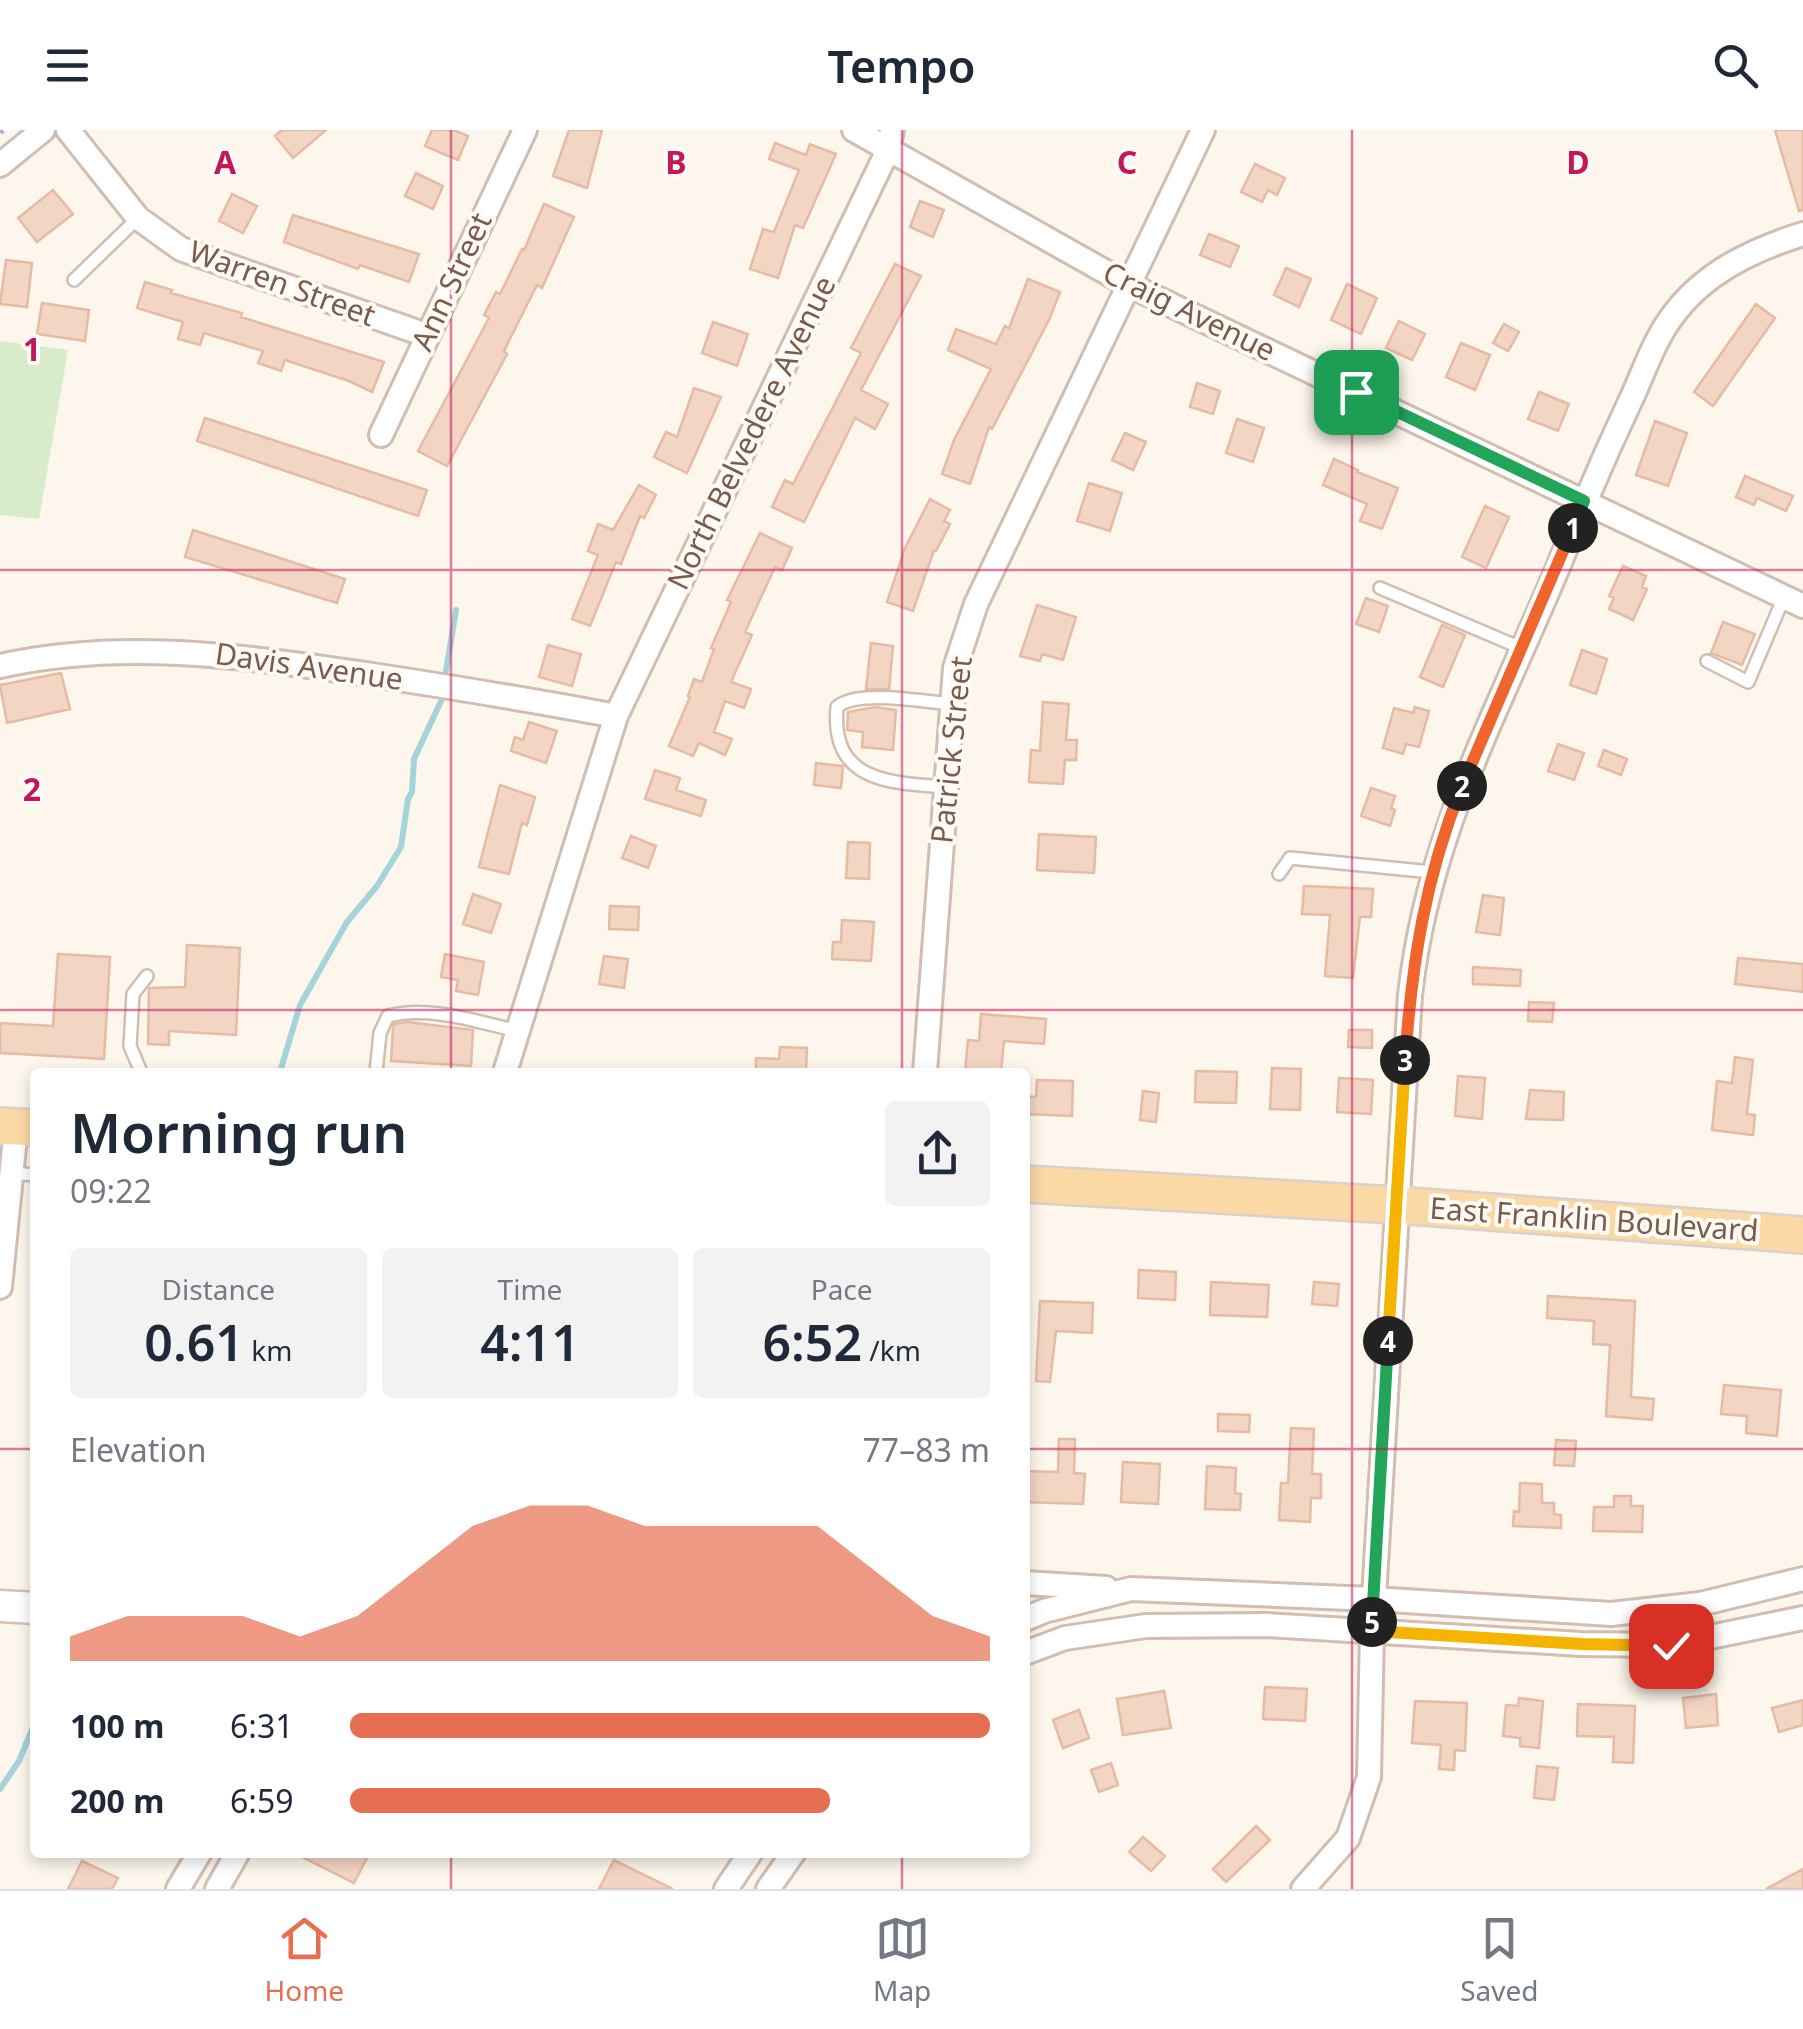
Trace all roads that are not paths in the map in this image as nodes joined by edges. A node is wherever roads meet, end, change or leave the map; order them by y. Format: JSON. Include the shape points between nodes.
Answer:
{"nodes":[{"id":1,"x":43,"y":130,"type":"edge"},
{"id":2,"x":68,"y":130,"type":"edge"},
{"id":3,"x":524,"y":130,"type":"edge"},
{"id":4,"x":854,"y":130,"type":"edge"},
{"id":5,"x":1202,"y":130,"type":"edge"},
{"id":6,"x":890,"y":140,"type":"edge"},
{"id":7,"x":0,"y":165,"type":"edge"},
{"id":8,"x":138,"y":218,"type":"junction"},
{"id":9,"x":1803,"y":234,"type":"edge"},
{"id":10,"x":74,"y":280,"type":"dead end"},
{"id":11,"x":1128,"y":284,"type":"junction"},
{"id":12,"x":426,"y":335,"type":"junction"},
{"id":13,"x":380,"y":435,"type":"dead end"},
{"id":14,"x":1584,"y":501,"type":"junction"},
{"id":15,"x":1380,"y":588,"type":"dead end"},
{"id":16,"x":1794,"y":602,"type":"edge"},
{"id":17,"x":1522,"y":648,"type":"junction"},
{"id":18,"x":1707,"y":660,"type":"dead end"},
{"id":19,"x":0,"y":666,"type":"edge"},
{"id":20,"x":952,"y":704,"type":"junction"},
{"id":21,"x":616,"y":716,"type":"junction"},
{"id":22,"x":946,"y":787,"type":"junction"},
{"id":23,"x":1432,"y":872,"type":"junction"},
{"id":24,"x":1280,"y":874,"type":"dead end"},
{"id":25,"x":146,"y":976,"type":"dead end"},
{"id":26,"x":518,"y":1031,"type":"junction"},
{"id":27,"x":139,"y":1068,"type":"edge"},
{"id":28,"x":376,"y":1068,"type":"edge"},
{"id":29,"x":506,"y":1068,"type":"edge"},
{"id":30,"x":925,"y":1068,"type":"edge"},
{"id":31,"x":17,"y":1127,"type":"edge"},
{"id":32,"x":23,"y":1174,"type":"edge"},
{"id":33,"x":1030,"y":1184,"type":"edge"},
{"id":34,"x":1395,"y":1205,"type":"junction"},
{"id":35,"x":1803,"y":1235,"type":"edge"},
{"id":36,"x":0,"y":1287,"type":"edge"},
{"id":37,"x":1803,"y":1579,"type":"edge"},
{"id":38,"x":1030,"y":1584,"type":"edge"},
{"id":39,"x":1132,"y":1590,"type":"junction"},
{"id":40,"x":1373,"y":1598,"type":"junction"},
{"id":41,"x":0,"y":1606,"type":"edge"},
{"id":42,"x":30,"y":1608,"type":"edge"},
{"id":43,"x":1030,"y":1617,"type":"edge"},
{"id":44,"x":1803,"y":1618,"type":"edge"},
{"id":45,"x":1267,"y":1625,"type":"junction"},
{"id":46,"x":1372,"y":1631,"type":"junction"},
{"id":47,"x":1030,"y":1651,"type":"edge"},
{"id":48,"x":196,"y":1858,"type":"edge"},
{"id":49,"x":235,"y":1858,"type":"edge"},
{"id":50,"x":746,"y":1858,"type":"edge"},
{"id":51,"x":790,"y":1858,"type":"edge"},
{"id":52,"x":178,"y":1889,"type":"edge"},
{"id":53,"x":217,"y":1889,"type":"edge"},
{"id":54,"x":726,"y":1889,"type":"edge"},
{"id":55,"x":768,"y":1889,"type":"edge"},
{"id":56,"x":1303,"y":1889,"type":"edge"}],
"edges":[{"from":1,"to":7,"type":"street"},
{"from":2,"to":8,"type":"street","name":"Warren Street"},
{"from":3,"to":12,"type":"street","name":"Ann Street"},
{"from":4,"to":6,"type":"street","name":"Craig Avenue"},
{"from":5,"to":11,"type":"street","name":"Patrick Street"},
{"from":6,"to":11,"type":"street","name":"Craig Avenue"},
{"from":6,"to":21,"type":"street","name":"North Belvedere Avenue"},
{"from":8,"to":10,"type":"lane"},
{"from":8,"to":12,"type":"street","name":"Warren Street","via":[[181,249]]},
{"from":9,"to":14,"type":"street","via":[[1725,266],[1672,317]]},
{"from":11,"to":14,"type":"street","name":"Craig Avenue"},
{"from":11,"to":20,"type":"street","name":"Patrick Street","via":[[976,604],[954,668]]},
{"from":12,"to":13,"type":"street","name":"Ann Street"},
{"from":14,"to":16,"type":"street","name":"Craig Avenue"},
{"from":14,"to":17,"type":"street"},
{"from":15,"to":17,"type":"lane"},
{"from":16,"to":18,"type":"lane","via":[[1748,682]]},
{"from":17,"to":23,"type":"street"},
{"from":19,"to":21,"type":"street","name":"Davis Avenue","via":[[71,654],[182,651]]},
{"from":20,"to":22,"type":"street","name":"Patrick Street"},
{"from":20,"to":22,"type":"lane","via":[[844,701],[836,718],[837,739],[850,760],[880,781]]},
{"from":21,"to":26,"type":"street","name":"North Belvedere Avenue"},
{"from":22,"to":30,"type":"street","name":"Patrick Street"},
{"from":23,"to":24,"type":"lane","via":[[1290,858]]},
{"from":23,"to":34,"type":"street","via":[[1414,953]]},
{"from":25,"to":27,"type":"lane","via":[[133,994],[130,1046]]},
{"from":26,"to":28,"type":"lane","via":[[401,1012],[388,1016],[380,1033]]},
{"from":26,"to":29,"type":"street","name":"North Belvedere Avenue"},
{"from":31,"to":32,"type":"street"},
{"from":32,"to":36,"type":"street"},
{"from":33,"to":34,"type":"main road","name":"East Franklin Boulevard"},
{"from":34,"to":35,"type":"main road","name":"East Franklin Boulevard"},
{"from":34,"to":40,"type":"street"},
{"from":37,"to":40,"type":"street","via":[[1700,1604],[1611,1614]]},
{"from":38,"to":39,"type":"street"},
{"from":39,"to":40,"type":"street"},
{"from":39,"to":43,"type":"street"},
{"from":39,"to":45,"type":"street"},
{"from":40,"to":46,"type":"street"},
{"from":41,"to":42,"type":"street"},
{"from":44,"to":46,"type":"street","via":[[1671,1646]]},
{"from":45,"to":46,"type":"street"},
{"from":45,"to":47,"type":"street","via":[[1146,1626],[1065,1638]]},
{"from":46,"to":56,"type":"street","via":[[1369,1777],[1348,1838]]},
{"from":48,"to":52,"type":"street"},
{"from":49,"to":53,"type":"street"},
{"from":50,"to":54,"type":"street"},
{"from":51,"to":55,"type":"street"}]}
